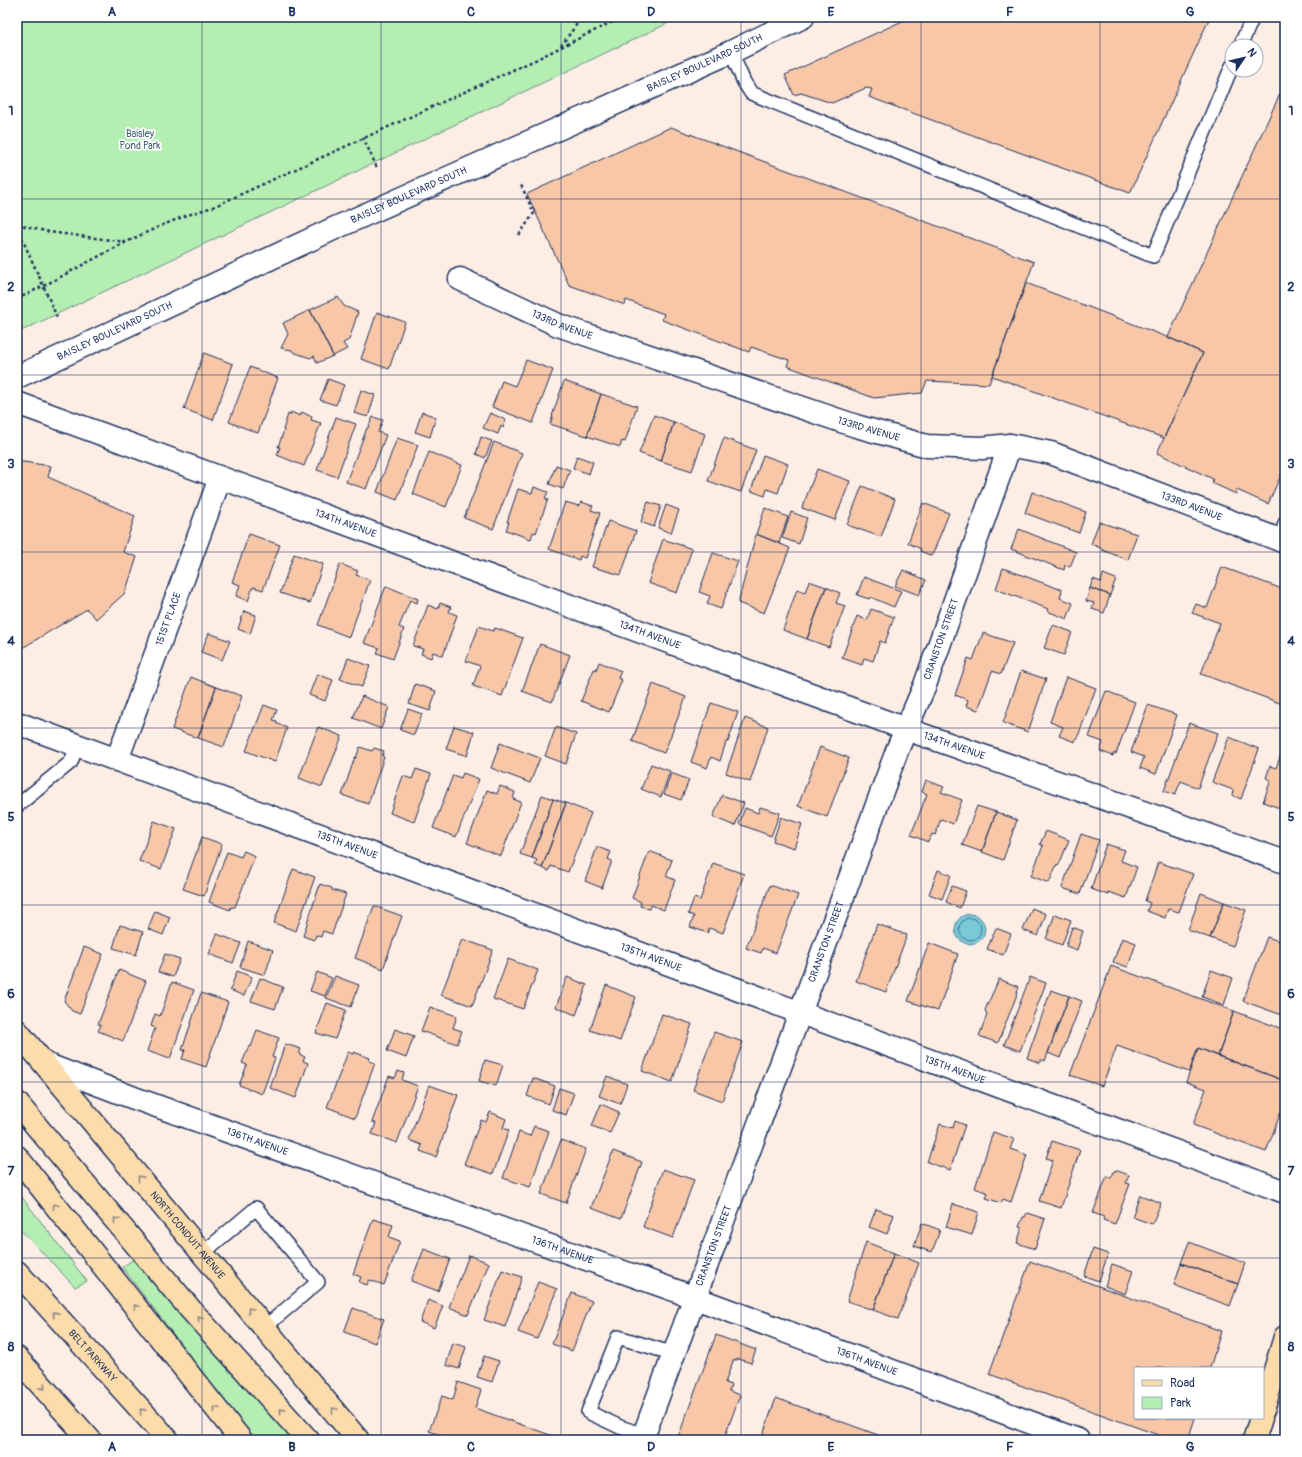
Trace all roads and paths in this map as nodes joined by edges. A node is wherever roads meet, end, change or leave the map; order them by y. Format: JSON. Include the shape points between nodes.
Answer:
{"nodes":[{"id":1,"x":582,"y":17,"type":"edge"},
{"id":2,"x":622,"y":17,"type":"edge"},
{"id":3,"x":803,"y":17,"type":"edge"},
{"id":4,"x":1252,"y":17,"type":"edge"},
{"id":5,"x":1243,"y":38,"type":"edge"},
{"id":6,"x":561,"y":47,"type":"junction"},
{"id":7,"x":731,"y":52,"type":"junction"},
{"id":8,"x":1227,"y":78,"type":"edge"},
{"id":9,"x":363,"y":138,"type":"junction"},
{"id":10,"x":377,"y":168,"type":"dead end"},
{"id":11,"x":521,"y":185,"type":"dead end"},
{"id":12,"x":17,"y":224,"type":"edge"},
{"id":13,"x":17,"y":227,"type":"edge"},
{"id":14,"x":519,"y":235,"type":"dead end"},
{"id":15,"x":126,"y":242,"type":"junction"},
{"id":16,"x":460,"y":279,"type":"dead end"},
{"id":17,"x":43,"y":287,"type":"junction"},
{"id":18,"x":17,"y":299,"type":"edge"},
{"id":19,"x":57,"y":318,"type":"dead end"},
{"id":20,"x":17,"y":377,"type":"edge"},
{"id":21,"x":17,"y":404,"type":"edge"},
{"id":22,"x":1010,"y":445,"type":"junction"},
{"id":23,"x":220,"y":478,"type":"junction"},
{"id":24,"x":1284,"y":535,"type":"edge"},
{"id":25,"x":17,"y":723,"type":"edge"},
{"id":26,"x":906,"y":729,"type":"junction"},
{"id":27,"x":77,"y":745,"type":"junction"},
{"id":28,"x":117,"y":760,"type":"junction"},
{"id":29,"x":17,"y":806,"type":"edge"},
{"id":30,"x":1285,"y":862,"type":"edge"},
{"id":31,"x":800,"y":1013,"type":"junction"},
{"id":32,"x":17,"y":1031,"type":"edge"},
{"id":33,"x":45,"y":1064,"type":"junction"},
{"id":34,"x":17,"y":1103,"type":"edge"},
{"id":35,"x":17,"y":1157,"type":"edge"},
{"id":36,"x":1285,"y":1192,"type":"edge"},
{"id":37,"x":203,"y":1253,"type":"junction"},
{"id":38,"x":17,"y":1272,"type":"edge"},
{"id":39,"x":694,"y":1298,"type":"junction"},
{"id":40,"x":265,"y":1327,"type":"junction"},
{"id":41,"x":1285,"y":1337,"type":"edge"},
{"id":42,"x":674,"y":1354,"type":"junction"},
{"id":43,"x":17,"y":1358,"type":"edge"},
{"id":44,"x":1264,"y":1407,"type":"edge"},
{"id":45,"x":1261,"y":1419,"type":"edge"},
{"id":46,"x":643,"y":1437,"type":"edge"},
{"id":47,"x":90,"y":1440,"type":"edge"},
{"id":48,"x":168,"y":1440,"type":"edge"},
{"id":49,"x":241,"y":1440,"type":"edge"},
{"id":50,"x":308,"y":1440,"type":"edge"},
{"id":51,"x":358,"y":1440,"type":"edge"},
{"id":52,"x":1078,"y":1440,"type":"edge"},
{"id":53,"x":1254,"y":1440,"type":"edge"}],
"edges":[{"from":1,"to":6,"type":"path"},
{"from":2,"to":6,"type":"path"},
{"from":3,"to":7,"type":"street","name":"BAISLEY BOULEVARD SOUTH"},
{"from":4,"to":5,"type":"lane"},
{"from":6,"to":9,"type":"path"},
{"from":7,"to":8,"type":"lane","via":[[751,93],[1153,256]]},
{"from":7,"to":20,"type":"street","name":"BAISLEY BOULEVARD SOUTH","via":[[340,226]]},
{"from":9,"to":10,"type":"path"},
{"from":9,"to":15,"type":"path","via":[[213,207]]},
{"from":11,"to":14,"type":"path","via":[[534,213]]},
{"from":12,"to":15,"type":"path","via":[[49,232]]},
{"from":13,"to":17,"type":"path"},
{"from":15,"to":17,"type":"path"},
{"from":16,"to":22,"type":"street","name":"133RD AVENUE","via":[[558,325],[856,426],[927,446],[982,448]]},
{"from":17,"to":18,"type":"path"},
{"from":17,"to":19,"type":"path"},
{"from":21,"to":23,"type":"street","name":"134TH AVENUE"},
{"from":22,"to":24,"type":"street","name":"133RD AVENUE","via":[[1052,452]]},
{"from":22,"to":26,"type":"street","name":"CRANSTON STREET","via":[[925,685]]},
{"from":23,"to":26,"type":"street","name":"134TH AVENUE"},
{"from":23,"to":28,"type":"street","name":"151ST PLACE"},
{"from":25,"to":27,"type":"street","name":"135TH AVENUE"},
{"from":26,"to":30,"type":"street","name":"134TH AVENUE"},
{"from":26,"to":31,"type":"street","name":"CRANSTON STREET"},
{"from":27,"to":28,"type":"street","name":"135TH AVENUE"},
{"from":27,"to":29,"type":"lane","via":[[71,762]]},
{"from":28,"to":31,"type":"street","name":"135TH AVENUE"},
{"from":31,"to":36,"type":"street","name":"135TH AVENUE"},
{"from":31,"to":39,"type":"street","name":"CRANSTON STREET"},
{"from":32,"to":33,"type":"main road","name":"NORTH CONDUIT AVENUE"},
{"from":37,"to":33,"type":"main road","name":"NORTH CONDUIT AVENUE","one_way":true},
{"from":33,"to":39,"type":"street","name":"136TH AVENUE"},
{"from":50,"to":34,"type":"main road","one_way":true,"via":[[191,1310]]},
{"from":49,"to":35,"type":"main road","one_way":true},
{"from":40,"to":37,"type":"main road","name":"NORTH CONDUIT AVENUE","one_way":true},
{"from":37,"to":40,"type":"lane","via":[[256,1208],[299,1259],[318,1282]]},
{"from":48,"to":38,"type":"main road","name":"BELT PARKWAY","one_way":true},
{"from":39,"to":42,"type":"street","name":"CRANSTON STREET"},
{"from":39,"to":52,"type":"street","name":"136TH AVENUE"},
{"from":51,"to":40,"type":"main road","name":"NORTH CONDUIT AVENUE","one_way":true},
{"from":41,"to":44,"type":"main road"},
{"from":42,"to":46,"type":"street","name":"CRANSTON STREET"},
{"from":42,"to":46,"type":"lane","via":[[618,1337],[588,1412]]},
{"from":43,"to":47,"type":"main road","one_way":true},
{"from":45,"to":53,"type":"main road"}]}
